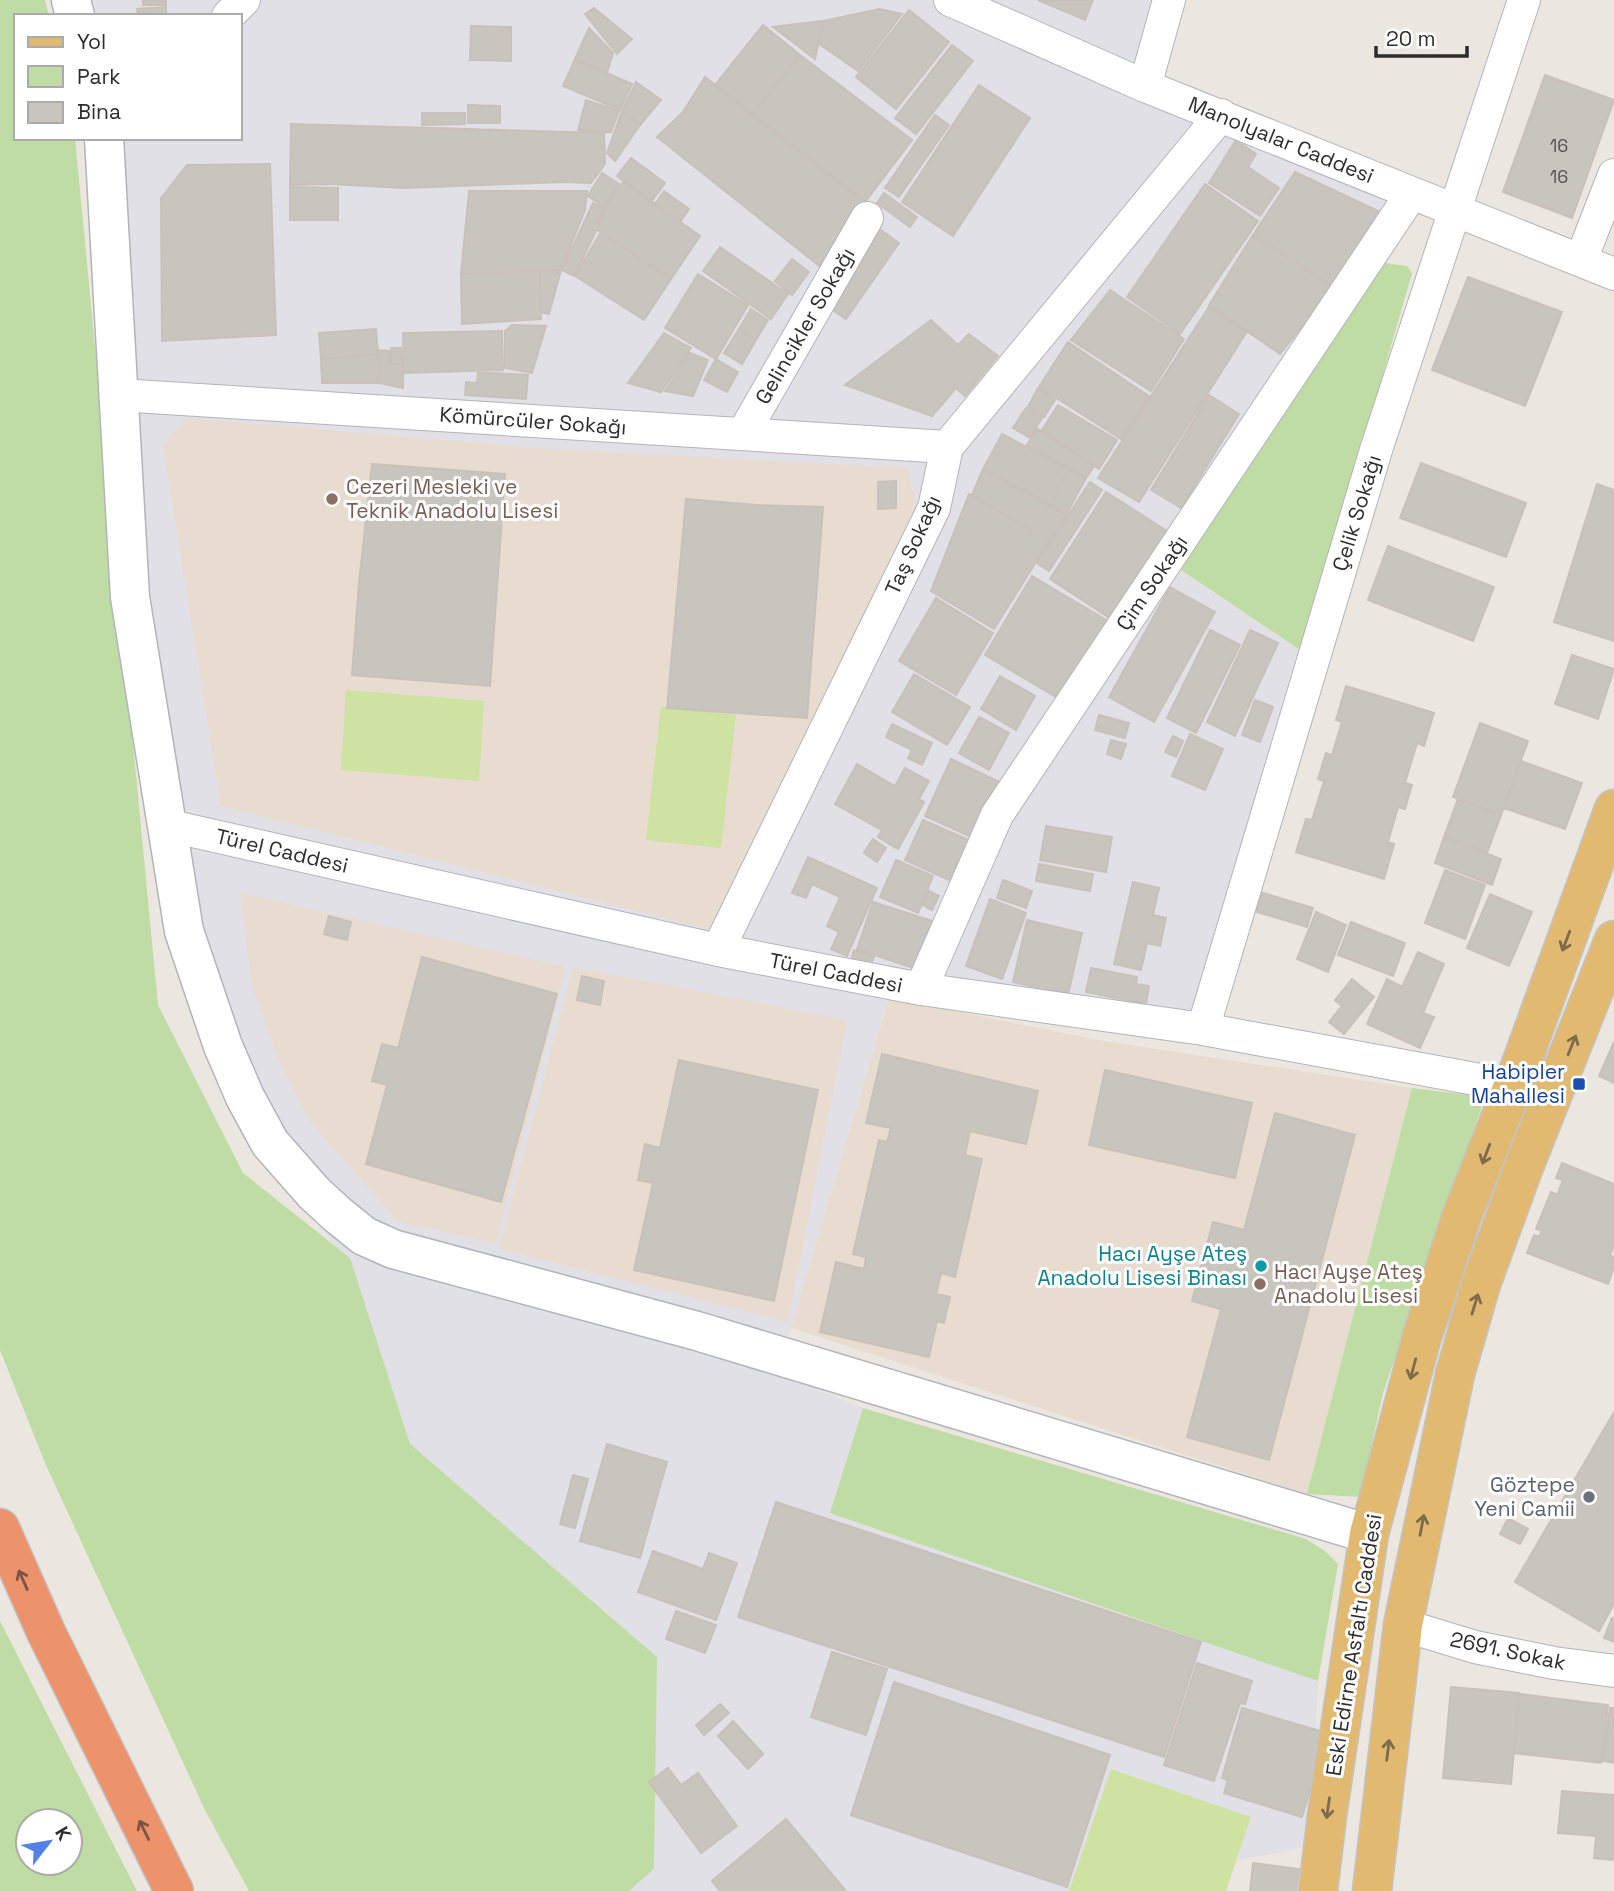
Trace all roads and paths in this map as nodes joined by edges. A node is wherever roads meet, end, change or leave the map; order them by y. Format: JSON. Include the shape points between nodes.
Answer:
{"nodes":[{"id":1,"x":244,"y":0,"type":"edge"},
{"id":2,"x":950,"y":0,"type":"edge"},
{"id":3,"x":1169,"y":0,"type":"edge"},
{"id":4,"x":1524,"y":0,"type":"edge"},
{"id":5,"x":231,"y":14,"type":"edge"},
{"id":6,"x":1145,"y":86,"type":"junction"},
{"id":7,"x":1221,"y":115,"type":"junction"},
{"id":8,"x":107,"y":140,"type":"edge"},
{"id":9,"x":1614,"y":175,"type":"edge"},
{"id":10,"x":1412,"y":193,"type":"junction"},
{"id":11,"x":1455,"y":210,"type":"junction"},
{"id":12,"x":867,"y":218,"type":"dead end"},
{"id":13,"x":1581,"y":260,"type":"junction"},
{"id":14,"x":1614,"y":274,"type":"edge"},
{"id":15,"x":119,"y":395,"type":"junction"},
{"id":16,"x":743,"y":435,"type":"junction"},
{"id":17,"x":947,"y":447,"type":"junction"},
{"id":18,"x":1614,"y":809,"type":"edge"},
{"id":19,"x":166,"y":825,"type":"junction"},
{"id":20,"x":1602,"y":883,"type":"edge"},
{"id":21,"x":1614,"y":940,"type":"edge"},
{"id":22,"x":718,"y":950,"type":"junction"},
{"id":23,"x":921,"y":989,"type":"junction"},
{"id":24,"x":1203,"y":1030,"type":"junction"},
{"id":25,"x":1513,"y":1086,"type":"junction"},
{"id":26,"x":0,"y":1528,"type":"edge"},
{"id":27,"x":1369,"y":1534,"type":"junction"},
{"id":28,"x":1403,"y":1625,"type":"junction"},
{"id":29,"x":1614,"y":1671,"type":"edge"},
{"id":30,"x":174,"y":1891,"type":"edge"},
{"id":31,"x":1318,"y":1891,"type":"edge"},
{"id":32,"x":1372,"y":1891,"type":"edge"}],
"edges":[{"from":1,"to":5,"type":"street"},
{"from":2,"to":6,"type":"street","name":"Manolyalar Caddesi"},
{"from":3,"to":6,"type":"street"},
{"from":4,"to":11,"type":"street","name":"Çelik Sokağı"},
{"from":6,"to":7,"type":"street","name":"Manolyalar Caddesi"},
{"from":7,"to":10,"type":"street","name":"Manolyalar Caddesi"},
{"from":7,"to":17,"type":"street","name":"Taş Sokağı"},
{"from":8,"to":15,"type":"street"},
{"from":9,"to":13,"type":"street"},
{"from":10,"to":11,"type":"street","name":"Manolyalar Caddesi"},
{"from":10,"to":23,"type":"street","name":"Çim Sokağı","via":[[997,815]]},
{"from":11,"to":13,"type":"street","name":"Manolyalar Caddesi"},
{"from":11,"to":24,"type":"street","name":"Çelik Sokağı","via":[[1376,450]]},
{"from":12,"to":16,"type":"street","name":"Gelincikler Sokağı"},
{"from":13,"to":14,"type":"street","name":"Manolyalar Caddesi"},
{"from":15,"to":16,"type":"street","name":"Kömürcüler Sokağı"},
{"from":15,"to":19,"type":"street","via":[[130,597]]},
{"from":16,"to":17,"type":"street","name":"Kömürcüler Sokağı"},
{"from":17,"to":22,"type":"street","name":"Taş Sokağı","via":[[934,508]]},
{"from":18,"to":20,"type":"main road","name":"Eski Edirne Asfaltı Caddesi"},
{"from":19,"to":22,"type":"street","name":"Türel Caddesi"},
{"from":19,"to":27,"type":"street","via":[[184,931],[245,1097],[270,1143],[314,1193],[365,1236],[393,1249],[697,1331]]},
{"from":20,"to":25,"type":"main road","name":"Eski Edirne Asfaltı Caddesi","one_way":true},
{"from":28,"to":21,"type":"main road","one_way":true,"via":[[1455,1374],[1481,1284]]},
{"from":22,"to":23,"type":"street","name":"Türel Caddesi"},
{"from":23,"to":24,"type":"street","name":"Türel Caddesi"},
{"from":24,"to":25,"type":"street","name":"Türel Caddesi"},
{"from":25,"to":27,"type":"main road","name":"Eski Edirne Asfaltı Caddesi","one_way":true,"via":[[1461,1218],[1421,1340]]},
{"from":30,"to":26,"type":"highway","one_way":true},
{"from":27,"to":31,"type":"main road","name":"Eski Edirne Asfaltı Caddesi","one_way":true},
{"from":28,"to":29,"type":"street","name":"2691. Sokak","via":[[1475,1647]]},
{"from":32,"to":28,"type":"main road","one_way":true}]}
